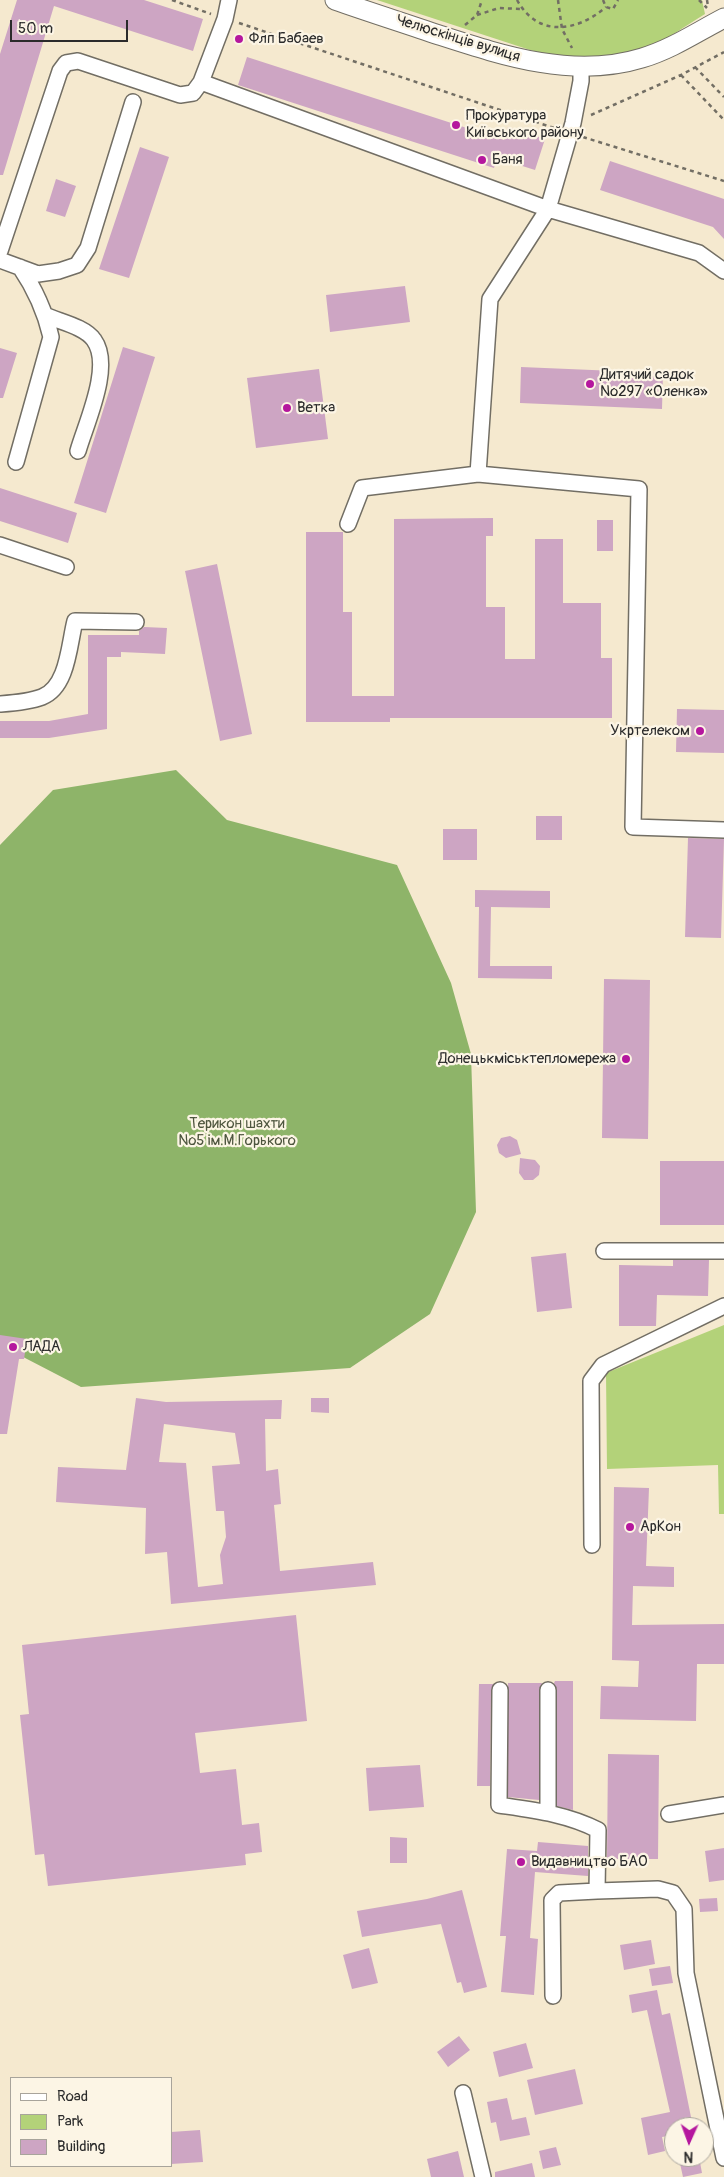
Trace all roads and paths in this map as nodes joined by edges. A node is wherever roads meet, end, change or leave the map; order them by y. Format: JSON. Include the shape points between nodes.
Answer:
{"nodes":[{"id":1,"x":172,"y":0,"type":"edge"},
{"id":2,"x":229,"y":0,"type":"edge"},
{"id":3,"x":334,"y":0,"type":"edge"},
{"id":4,"x":482,"y":0,"type":"edge"},
{"id":5,"x":517,"y":0,"type":"edge"},
{"id":6,"x":558,"y":0,"type":"edge"},
{"id":7,"x":604,"y":0,"type":"edge"},
{"id":8,"x":618,"y":0,"type":"edge"},
{"id":9,"x":707,"y":0,"type":"edge"},
{"id":10,"x":708,"y":6,"type":"dead end"},
{"id":11,"x":606,"y":8,"type":"junction"},
{"id":12,"x":522,"y":9,"type":"junction"},
{"id":13,"x":477,"y":16,"type":"junction"},
{"id":14,"x":724,"y":18,"type":"edge"},
{"id":15,"x":225,"y":19,"type":"junction"},
{"id":16,"x":462,"y":27,"type":"dead end"},
{"id":17,"x":562,"y":29,"type":"junction"},
{"id":18,"x":724,"y":52,"type":"edge"},
{"id":19,"x":581,"y":66,"type":"junction"},
{"id":20,"x":695,"y":67,"type":"junction"},
{"id":21,"x":681,"y":76,"type":"junction"},
{"id":22,"x":202,"y":82,"type":"junction"},
{"id":23,"x":724,"y":97,"type":"edge"},
{"id":24,"x":133,"y":102,"type":"dead end"},
{"id":25,"x":724,"y":120,"type":"edge"},
{"id":26,"x":572,"y":128,"type":"junction"},
{"id":27,"x":724,"y":181,"type":"edge"},
{"id":28,"x":548,"y":209,"type":"junction"},
{"id":29,"x":0,"y":251,"type":"edge"},
{"id":30,"x":0,"y":260,"type":"edge"},
{"id":31,"x":20,"y":267,"type":"junction"},
{"id":32,"x":724,"y":271,"type":"edge"},
{"id":33,"x":47,"y":316,"type":"junction"},
{"id":34,"x":78,"y":451,"type":"dead end"},
{"id":35,"x":16,"y":462,"type":"dead end"},
{"id":36,"x":478,"y":474,"type":"junction"},
{"id":37,"x":348,"y":524,"type":"dead end"},
{"id":38,"x":0,"y":545,"type":"edge"},
{"id":39,"x":66,"y":567,"type":"dead end"},
{"id":40,"x":136,"y":622,"type":"dead end"},
{"id":41,"x":0,"y":704,"type":"edge"},
{"id":42,"x":724,"y":830,"type":"edge"},
{"id":43,"x":604,"y":1251,"type":"dead end"},
{"id":44,"x":724,"y":1251,"type":"edge"},
{"id":45,"x":724,"y":1306,"type":"edge"},
{"id":46,"x":592,"y":1545,"type":"dead end"},
{"id":47,"x":500,"y":1690,"type":"dead end"},
{"id":48,"x":548,"y":1690,"type":"dead end"},
{"id":49,"x":724,"y":1805,"type":"edge"},
{"id":50,"x":548,"y":1812,"type":"junction"},
{"id":51,"x":668,"y":1814,"type":"dead end"},
{"id":52,"x":597,"y":1891,"type":"junction"},
{"id":53,"x":553,"y":1996,"type":"dead end"},
{"id":54,"x":463,"y":2093,"type":"dead end"},
{"id":55,"x":724,"y":2158,"type":"edge"},
{"id":56,"x":483,"y":2177,"type":"edge"}],
"edges":[{"from":1,"to":15,"type":"path"},
{"from":2,"to":15,"type":"street"},
{"from":3,"to":19,"type":"main road","name":"Челюскінців вулиця","via":[[498,54],[538,63]]},
{"from":4,"to":13,"type":"path"},
{"from":5,"to":12,"type":"path"},
{"from":6,"to":17,"type":"path"},
{"from":7,"to":11,"type":"path"},
{"from":8,"to":11,"type":"path","via":[[613,8]]},
{"from":9,"to":10,"type":"path"},
{"from":11,"to":17,"type":"path","via":[[593,18]]},
{"from":12,"to":13,"type":"path","via":[[499,8]]},
{"from":12,"to":17,"type":"path"},
{"from":13,"to":16,"type":"path"},
{"from":14,"to":19,"type":"main road","name":"Челюскінців вулиця","via":[[662,51],[618,63]]},
{"from":15,"to":22,"type":"street"},
{"from":15,"to":26,"type":"path"},
{"from":17,"to":19,"type":"path"},
{"from":18,"to":20,"type":"path"},
{"from":19,"to":26,"type":"street"},
{"from":20,"to":21,"type":"path"},
{"from":20,"to":23,"type":"path"},
{"from":21,"to":25,"type":"path"},
{"from":21,"to":26,"type":"path"},
{"from":22,"to":28,"type":"street"},
{"from":22,"to":29,"type":"street","via":[[193,93],[180,95],[78,61],[66,63],[60,71]]},
{"from":24,"to":31,"type":"street","via":[[88,248],[77,265],[38,274]]},
{"from":26,"to":27,"type":"path"},
{"from":26,"to":28,"type":"street"},
{"from":28,"to":32,"type":"street","via":[[699,253]]},
{"from":28,"to":36,"type":"street","via":[[490,299]]},
{"from":30,"to":31,"type":"street"},
{"from":31,"to":33,"type":"street"},
{"from":33,"to":34,"type":"street","via":[[94,339],[101,356],[101,372]]},
{"from":33,"to":35,"type":"street","via":[[51,337]]},
{"from":36,"to":37,"type":"street","via":[[362,488]]},
{"from":36,"to":42,"type":"street","via":[[639,489],[633,827]]},
{"from":38,"to":39,"type":"street"},
{"from":40,"to":41,"type":"street","via":[[75,621],[63,672],[56,687],[44,697]]},
{"from":43,"to":44,"type":"street"},
{"from":45,"to":46,"type":"street","via":[[603,1365],[590,1381]]},
{"from":47,"to":50,"type":"street","via":[[499,1805]]},
{"from":48,"to":50,"type":"street"},
{"from":49,"to":51,"type":"street"},
{"from":50,"to":52,"type":"street","via":[[581,1821],[598,1830]]},
{"from":52,"to":53,"type":"street","via":[[559,1893],[552,1900]]},
{"from":52,"to":55,"type":"street","via":[[658,1889],[673,1894],[684,1909],[686,1973]]},
{"from":54,"to":56,"type":"street"}]}
